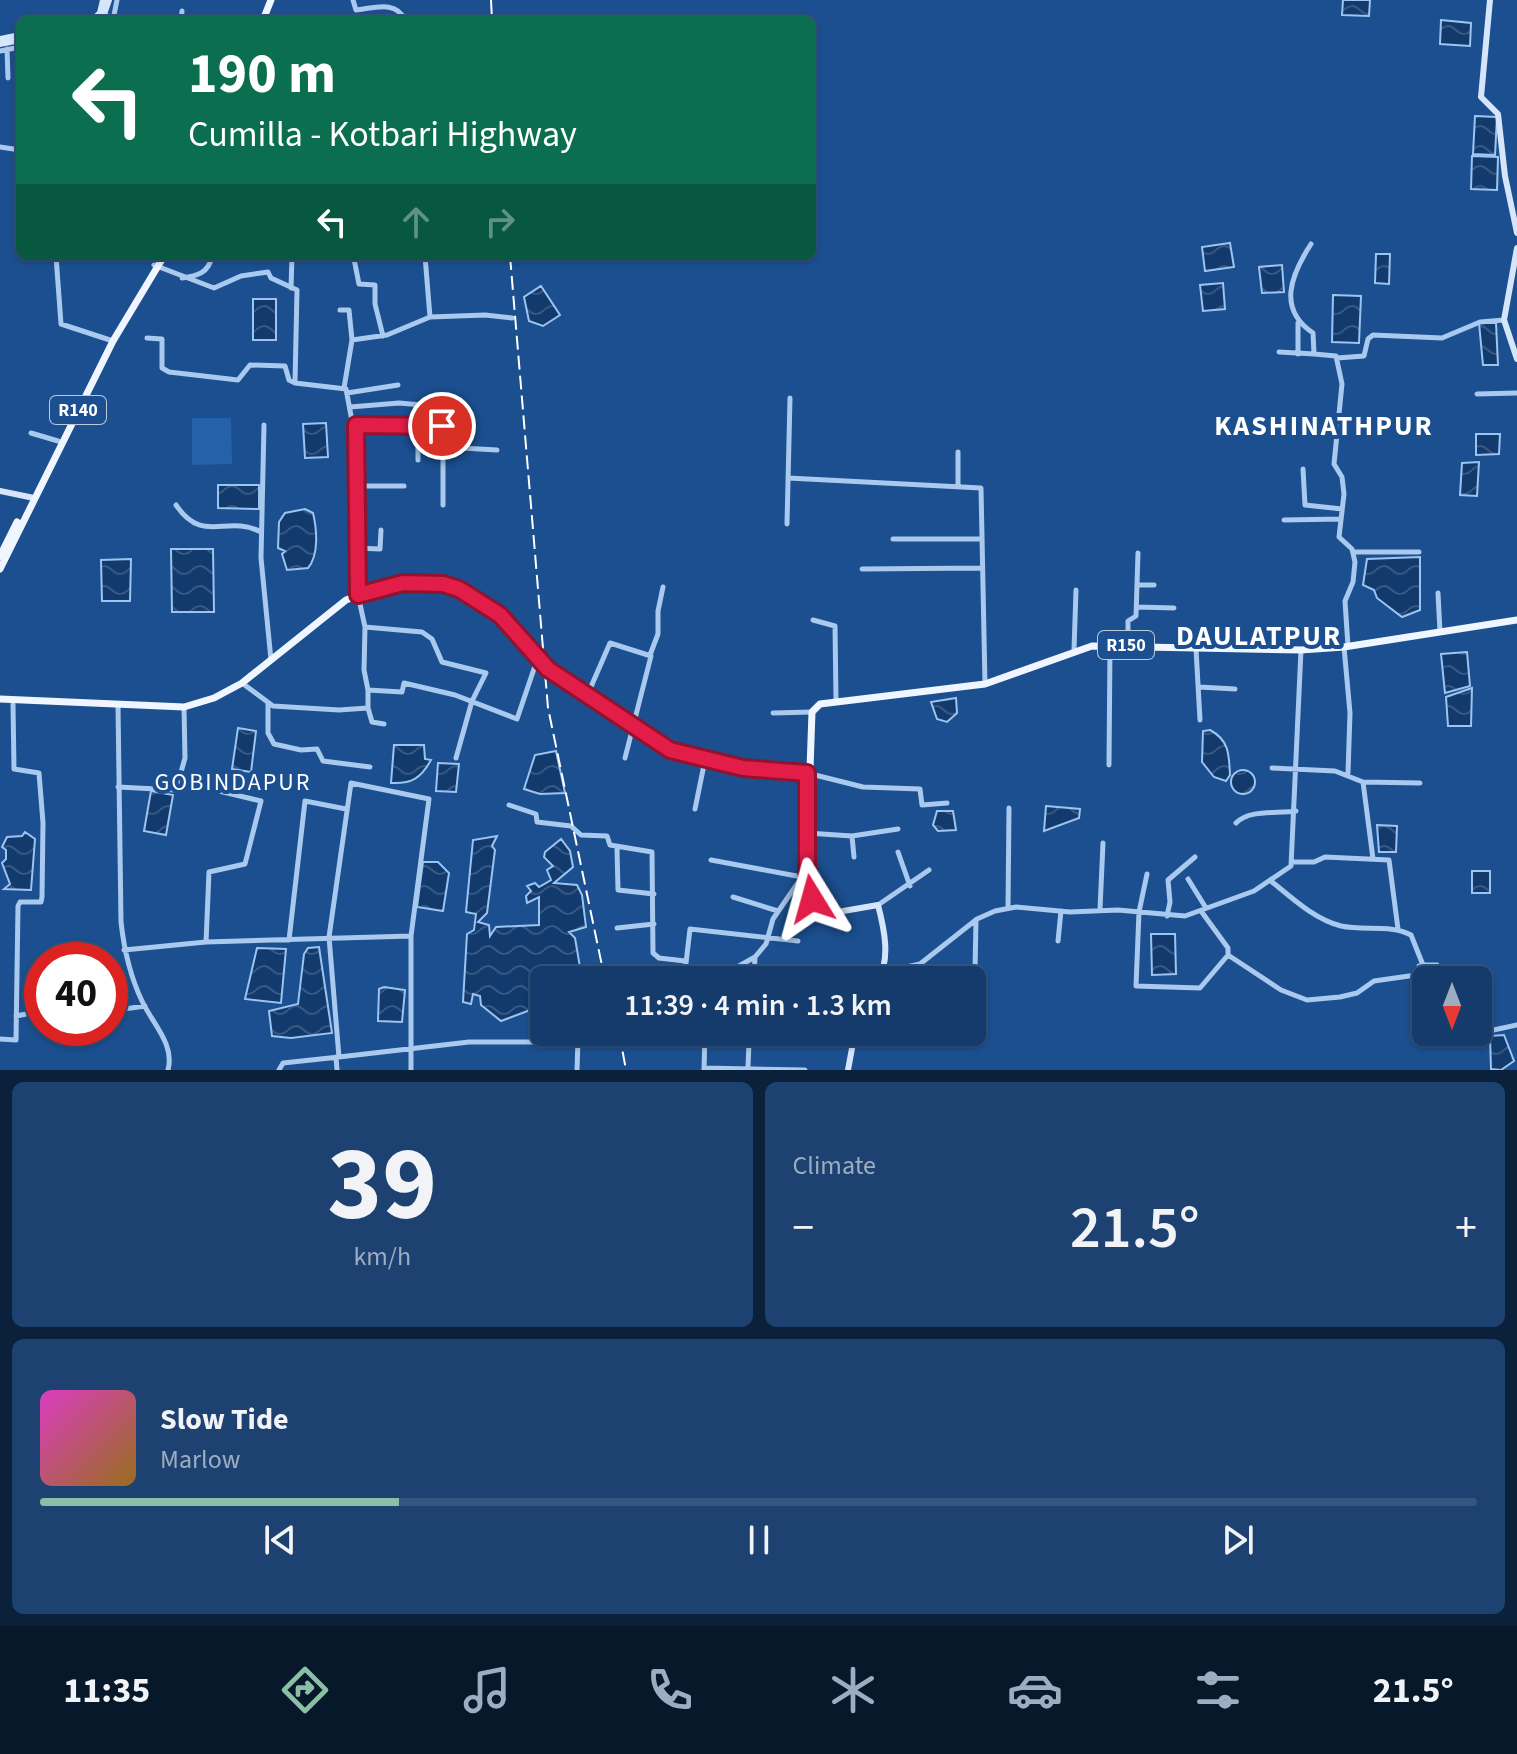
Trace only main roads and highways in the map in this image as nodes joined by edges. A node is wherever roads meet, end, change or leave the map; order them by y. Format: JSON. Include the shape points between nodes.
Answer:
{"nodes":[{"id":1,"x":160,"y":260,"type":"edge"},
{"id":2,"x":111,"y":340,"type":"junction"},
{"id":3,"x":32,"y":498,"type":"junction"},
{"id":4,"x":0,"y":556,"type":"edge"},
{"id":5,"x":0,"y":569,"type":"edge"},
{"id":6,"x":1517,"y":620,"type":"edge"},
{"id":7,"x":0,"y":702,"type":"edge"}],
"edges":[{"from":1,"to":2,"type":"main road","number":"R140"},
{"from":2,"to":3,"type":"main road","number":"R140"},
{"from":2,"to":3,"type":"main road","number":"R140"},
{"from":3,"to":4,"type":"main road","number":"R140"},
{"from":3,"to":5,"type":"main road","number":"R140"},
{"from":6,"to":7,"type":"main road","number":"R150","via":[[1301,650],[1110,645],[1074,650],[985,684],[836,700],[812,712],[807,773],[780,773],[670,750],[537,660],[500,615],[443,584],[403,583],[358,595],[242,683],[184,707]]}]}
